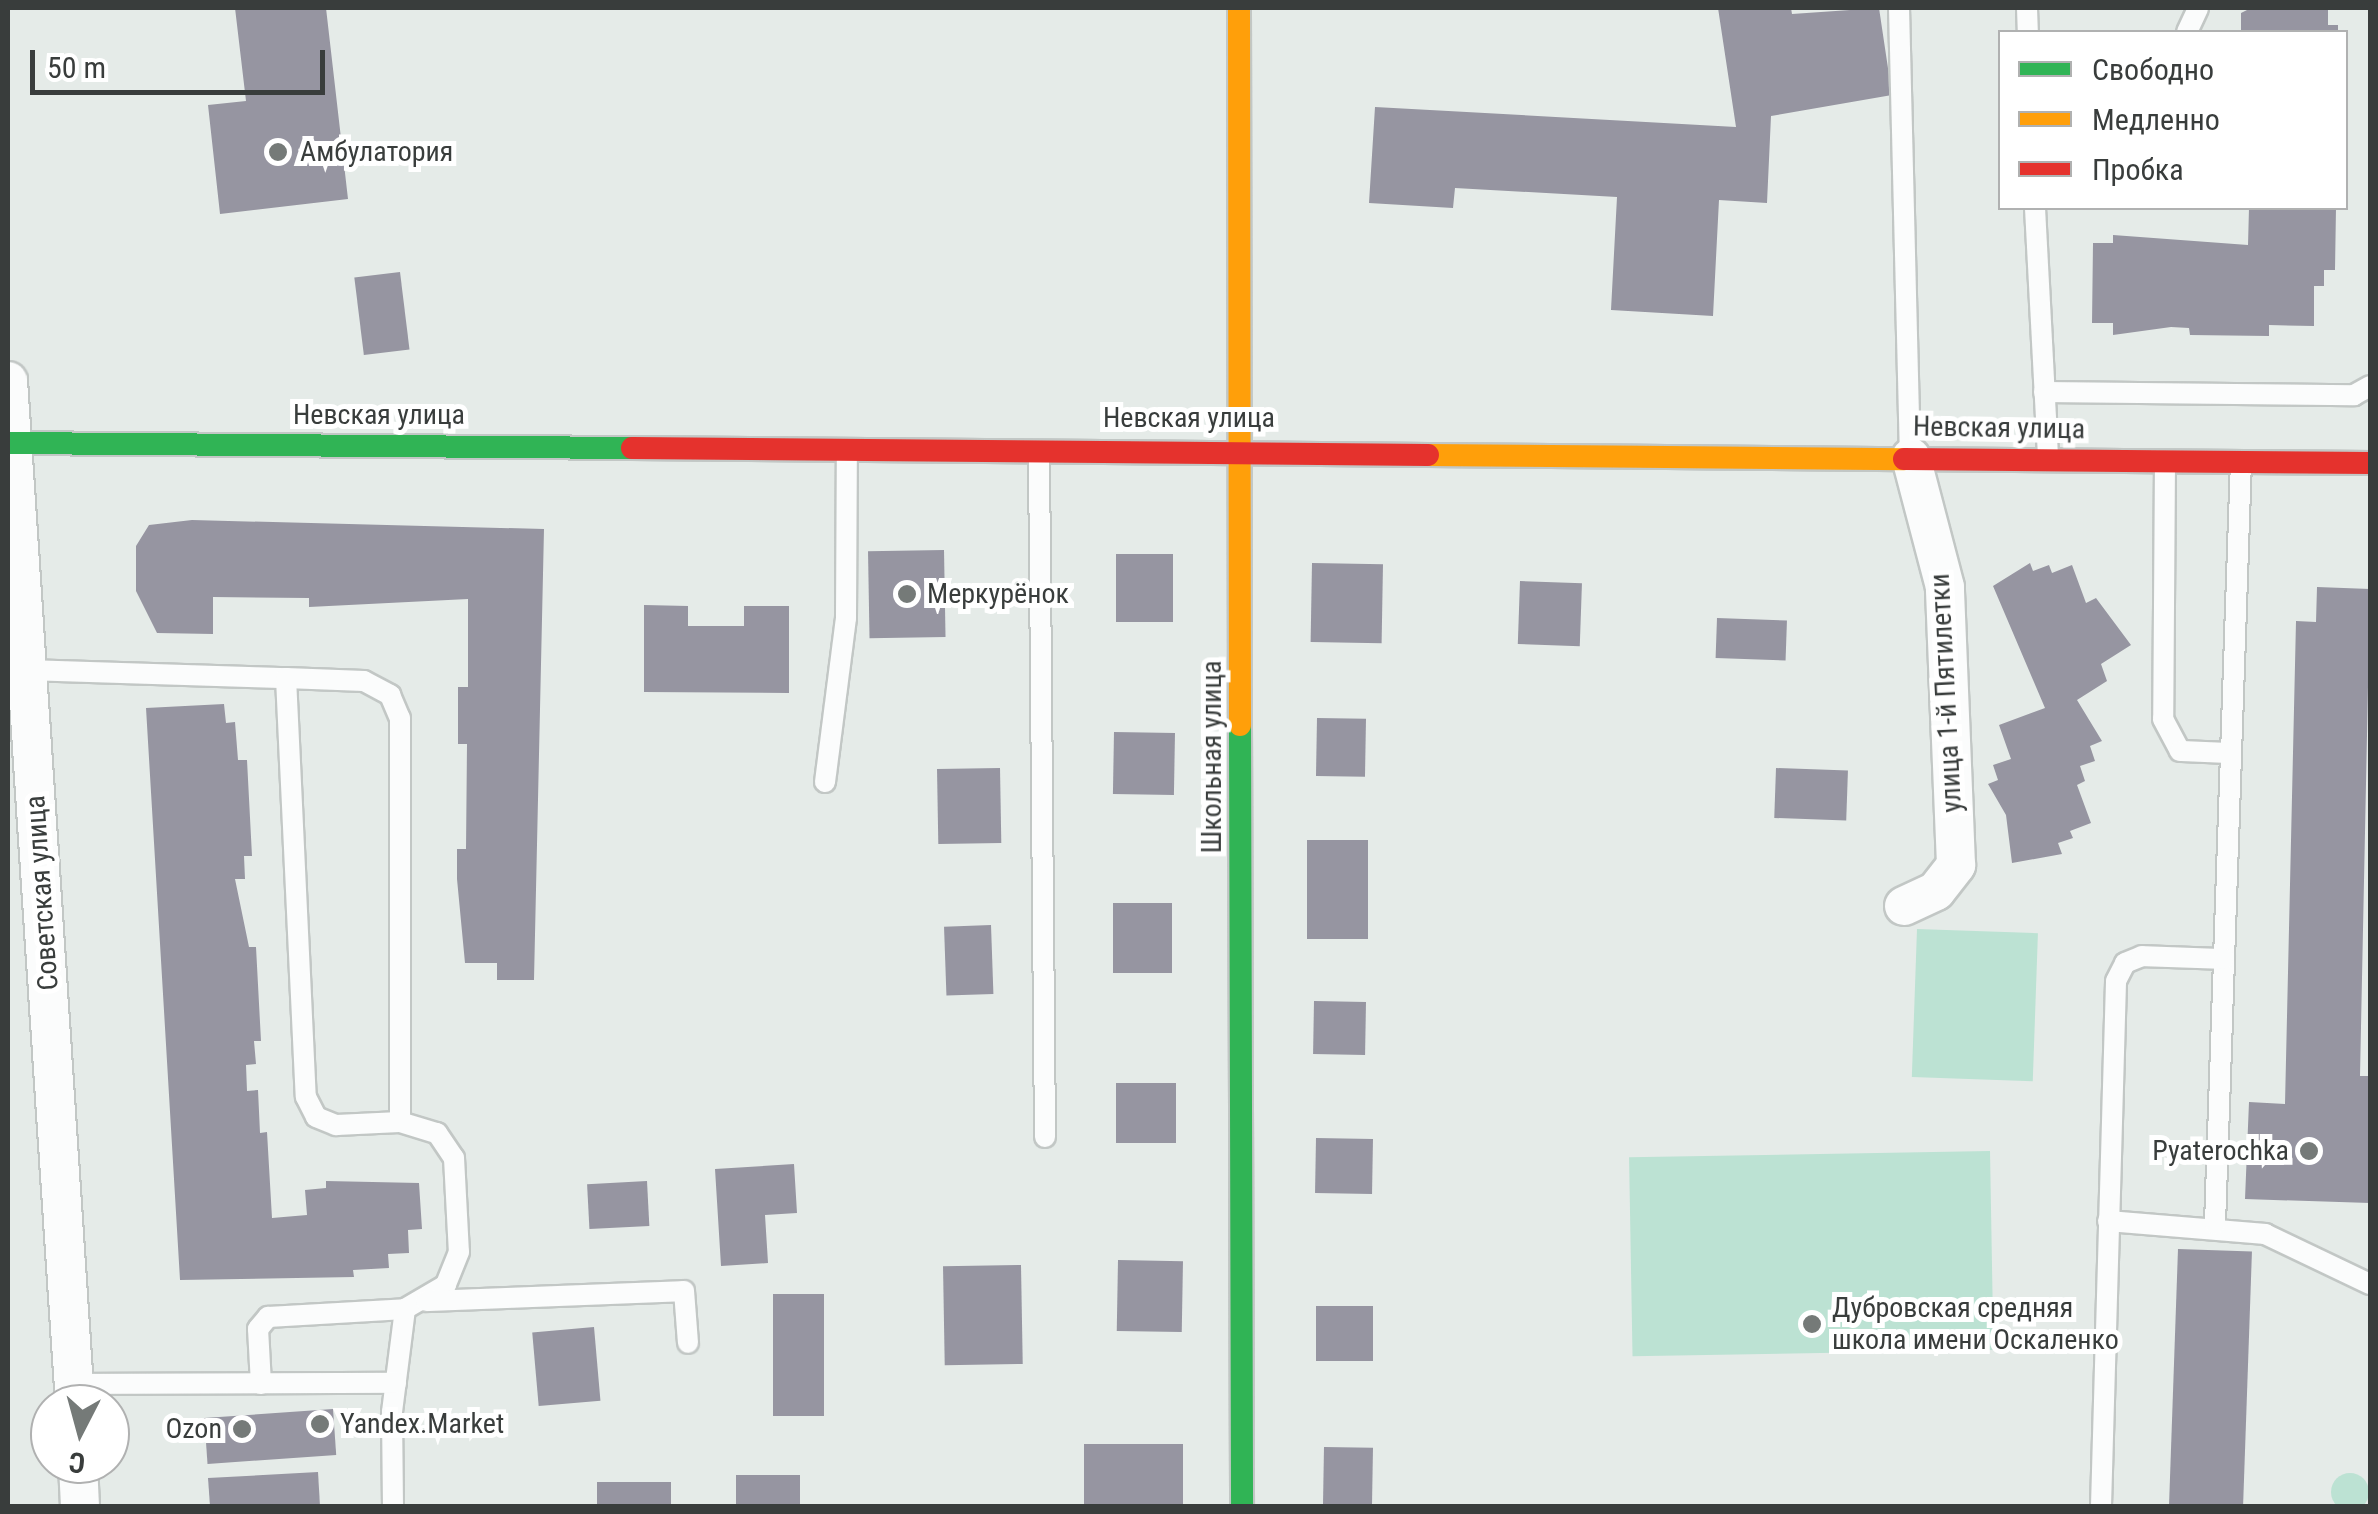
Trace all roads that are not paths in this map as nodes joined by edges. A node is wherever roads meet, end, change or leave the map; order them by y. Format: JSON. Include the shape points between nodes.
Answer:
{"nodes":[{"id":1,"x":1240,"y":8,"type":"edge"},
{"id":2,"x":1899,"y":8,"type":"edge"},
{"id":3,"x":2035,"y":210,"type":"edge"},
{"id":4,"x":8,"y":382,"type":"edge"},
{"id":5,"x":2370,"y":386,"type":"edge"},
{"id":6,"x":2044,"y":392,"type":"junction"},
{"id":7,"x":11,"y":443,"type":"edge"},
{"id":8,"x":847,"y":448,"type":"junction"},
{"id":9,"x":1039,"y":448,"type":"junction"},
{"id":10,"x":1242,"y":448,"type":"junction"},
{"id":11,"x":1910,"y":457,"type":"junction"},
{"id":12,"x":2048,"y":458,"type":"junction"},
{"id":13,"x":2165,"y":460,"type":"junction"},
{"id":14,"x":2241,"y":461,"type":"junction"},
{"id":15,"x":2370,"y":462,"type":"edge"},
{"id":16,"x":28,"y":670,"type":"junction"},
{"id":17,"x":286,"y":678,"type":"junction"},
{"id":18,"x":2230,"y":753,"type":"junction"},
{"id":19,"x":825,"y":782,"type":"dead end"},
{"id":20,"x":1904,"y":906,"type":"dead end"},
{"id":21,"x":2224,"y":958,"type":"junction"},
{"id":22,"x":400,"y":1122,"type":"junction"},
{"id":23,"x":1046,"y":1136,"type":"dead end"},
{"id":24,"x":2108,"y":1221,"type":"junction"},
{"id":25,"x":2215,"y":1224,"type":"junction"},
{"id":26,"x":2370,"y":1284,"type":"edge"},
{"id":27,"x":426,"y":1301,"type":"junction"},
{"id":28,"x":405,"y":1309,"type":"junction"},
{"id":29,"x":688,"y":1343,"type":"dead end"},
{"id":30,"x":396,"y":1383,"type":"junction"},
{"id":31,"x":73,"y":1384,"type":"edge"},
{"id":32,"x":261,"y":1384,"type":"junction"},
{"id":33,"x":130,"y":1391,"type":"edge"},
{"id":34,"x":393,"y":1506,"type":"edge"},
{"id":35,"x":1242,"y":1506,"type":"edge"},
{"id":36,"x":2101,"y":1506,"type":"edge"}],
"edges":[{"from":1,"to":10,"type":"street","name":"Школьная улица"},
{"from":2,"to":11,"type":"lane"},
{"from":3,"to":6,"type":"lane"},
{"from":4,"to":7,"type":"street","name":"Советская улица"},
{"from":5,"to":6,"type":"lane","via":[[2354,395]]},
{"from":6,"to":12,"type":"lane"},
{"from":7,"to":8,"type":"street","name":"Невская улица"},
{"from":7,"to":16,"type":"street","name":"Советская улица"},
{"from":8,"to":9,"type":"street","name":"Невская улица"},
{"from":8,"to":19,"type":"lane","via":[[846,618]]},
{"from":9,"to":10,"type":"street","name":"Невская улица"},
{"from":9,"to":23,"type":"lane"},
{"from":10,"to":11,"type":"street","name":"Невская улица"},
{"from":10,"to":35,"type":"street","name":"Школьная улица"},
{"from":11,"to":12,"type":"street","name":"Невская улица"},
{"from":11,"to":20,"type":"street","name":"улица 1-й Пятилетки","via":[[1945,587],[1956,865],[1936,891]]},
{"from":12,"to":13,"type":"street","name":"Невская улица"},
{"from":13,"to":14,"type":"street","name":"Невская улица"},
{"from":13,"to":18,"type":"lane","via":[[2164,719],[2180,751]]},
{"from":14,"to":15,"type":"street","name":"Невская улица"},
{"from":14,"to":18,"type":"lane"},
{"from":16,"to":17,"type":"lane"},
{"from":16,"to":31,"type":"street","name":"Советская улица"},
{"from":17,"to":22,"type":"lane","via":[[306,1097],[316,1117],[336,1126]]},
{"from":17,"to":22,"type":"lane","via":[[364,681],[390,695],[400,718]]},
{"from":18,"to":21,"type":"lane"},
{"from":21,"to":24,"type":"lane","via":[[2142,956],[2124,963],[2116,981]]},
{"from":21,"to":25,"type":"lane"},
{"from":22,"to":27,"type":"lane","via":[[436,1133],[454,1158],[459,1252],[446,1285]]},
{"from":24,"to":25,"type":"lane"},
{"from":24,"to":36,"type":"lane"},
{"from":25,"to":26,"type":"lane","via":[[2265,1234]]},
{"from":27,"to":28,"type":"lane"},
{"from":27,"to":29,"type":"lane","via":[[684,1291]]},
{"from":28,"to":30,"type":"lane"},
{"from":28,"to":32,"type":"lane","via":[[268,1317],[258,1329]]},
{"from":30,"to":32,"type":"lane"},
{"from":30,"to":34,"type":"lane"},
{"from":32,"to":33,"type":"lane"}]}
